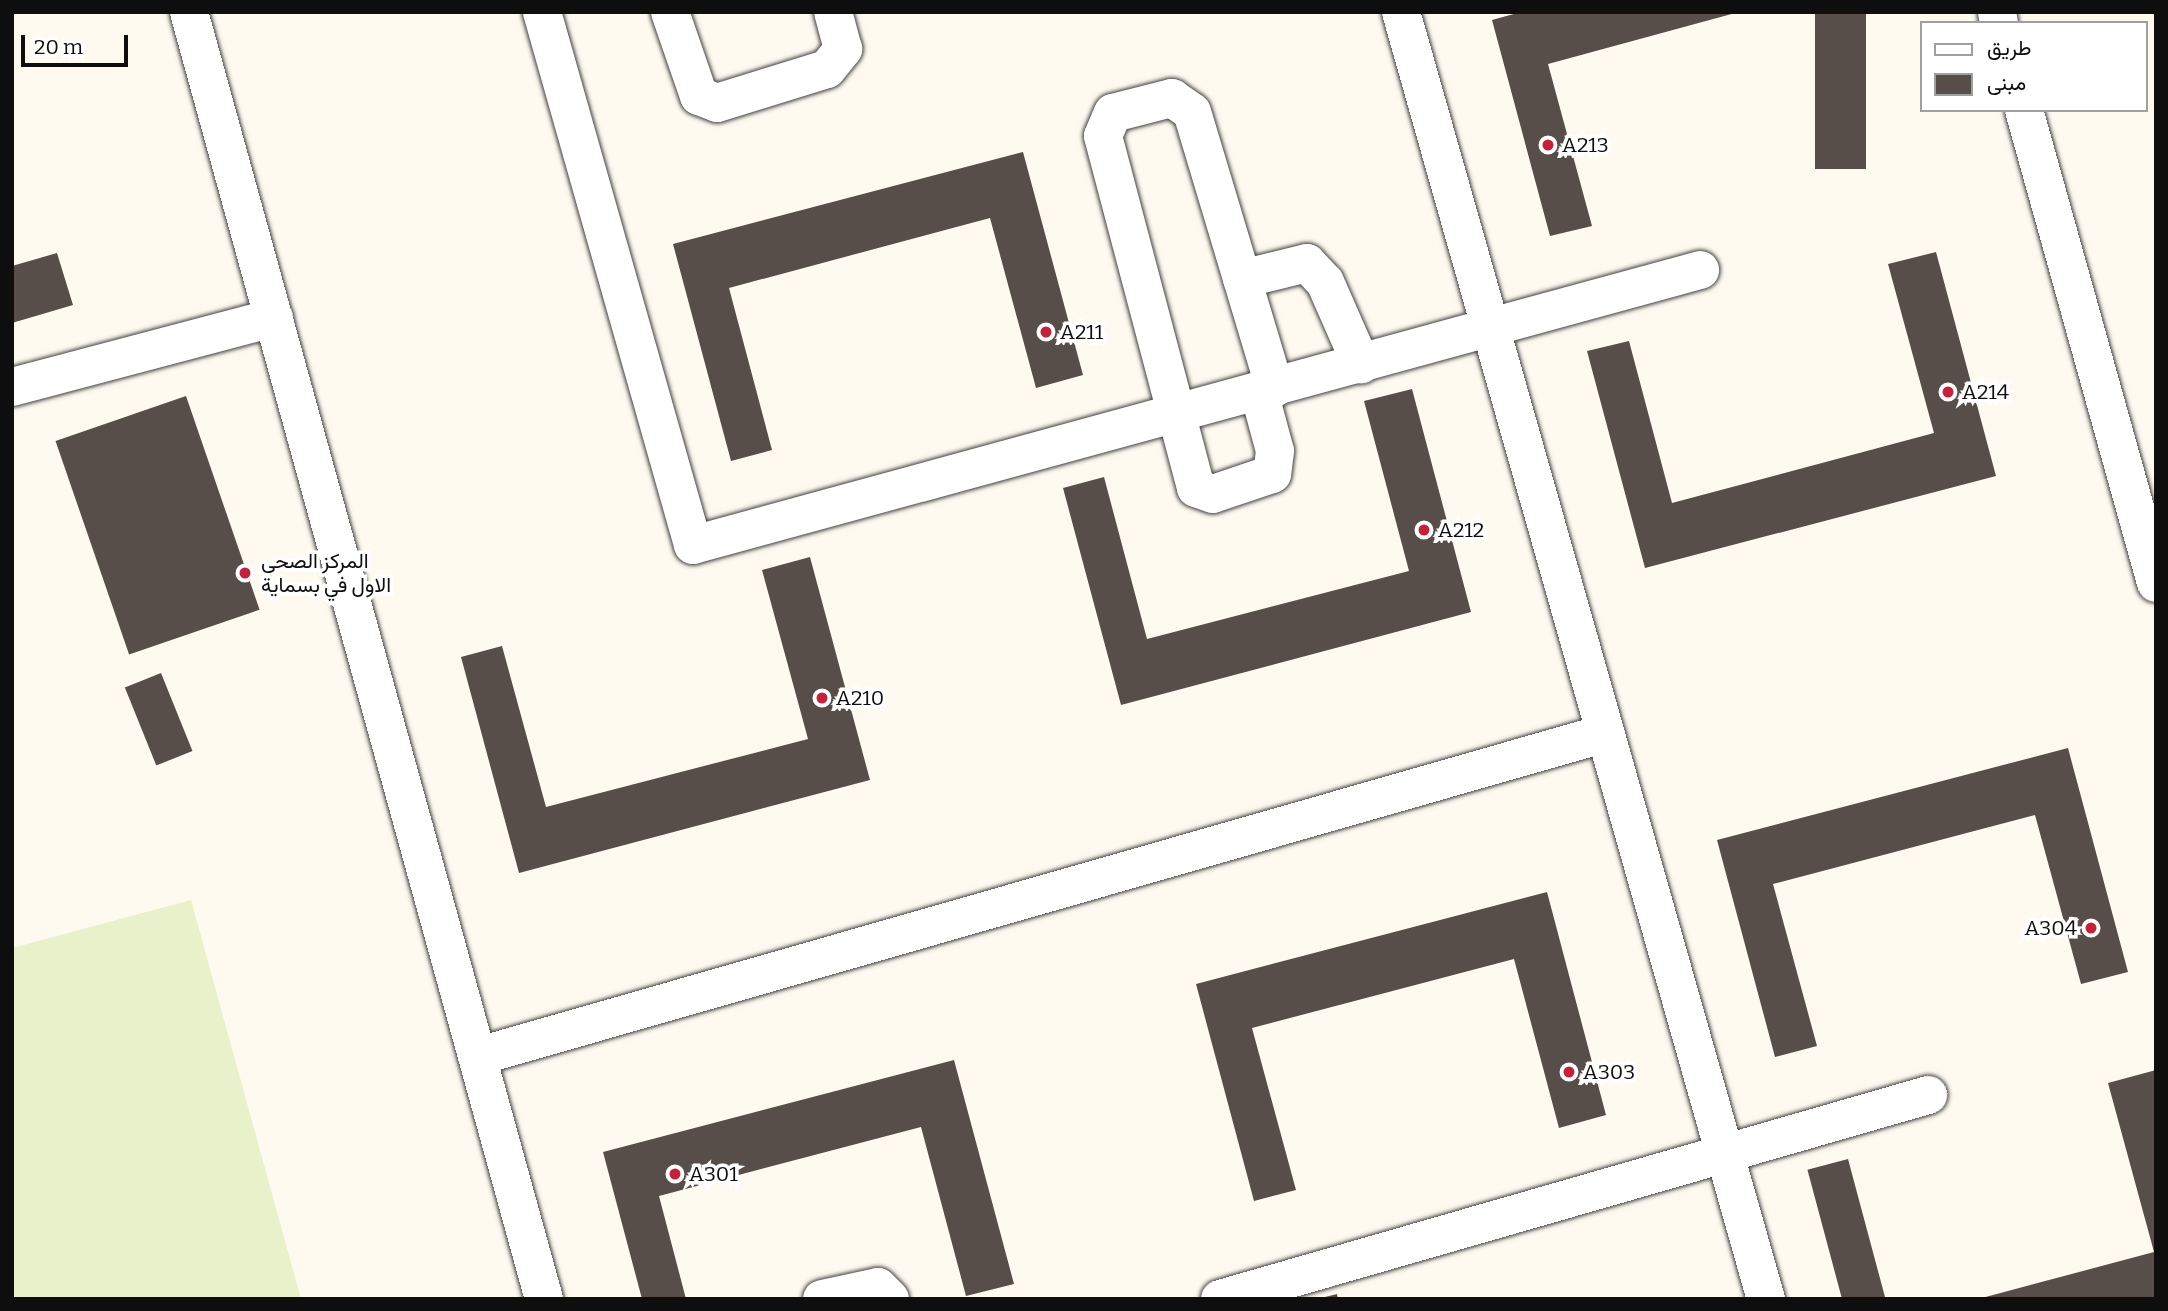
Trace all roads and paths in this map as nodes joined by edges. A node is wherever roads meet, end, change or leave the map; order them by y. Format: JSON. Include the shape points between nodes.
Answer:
{"nodes":[{"id":1,"x":188,"y":12,"type":"edge"},
{"id":2,"x":542,"y":12,"type":"edge"},
{"id":3,"x":670,"y":12,"type":"edge"},
{"id":4,"x":833,"y":12,"type":"edge"},
{"id":5,"x":1401,"y":12,"type":"edge"},
{"id":6,"x":2025,"y":112,"type":"edge"},
{"id":7,"x":1700,"y":270,"type":"dead end"},
{"id":8,"x":1242,"y":278,"type":"junction"},
{"id":9,"x":274,"y":318,"type":"junction"},
{"id":10,"x":1489,"y":330,"type":"junction"},
{"id":11,"x":1361,"y":365,"type":"junction"},
{"id":12,"x":12,"y":387,"type":"edge"},
{"id":13,"x":1267,"y":390,"type":"junction"},
{"id":14,"x":1178,"y":413,"type":"junction"},
{"id":15,"x":2156,"y":583,"type":"edge"},
{"id":16,"x":1606,"y":733,"type":"junction"},
{"id":17,"x":479,"y":1056,"type":"junction"},
{"id":18,"x":1928,"y":1095,"type":"dead end"},
{"id":19,"x":1726,"y":1155,"type":"junction"},
{"id":20,"x":544,"y":1299,"type":"edge"},
{"id":21,"x":822,"y":1299,"type":"edge"},
{"id":22,"x":890,"y":1299,"type":"edge"},
{"id":23,"x":1220,"y":1299,"type":"edge"},
{"id":24,"x":1766,"y":1299,"type":"edge"}],
"edges":[{"from":1,"to":9,"type":"street"},
{"from":2,"to":14,"type":"street","via":[[693,545]]},
{"from":3,"to":4,"type":"street","via":[[699,96],[717,103],[827,69],[843,49]]},
{"from":5,"to":10,"type":"street"},
{"from":6,"to":15,"type":"street"},
{"from":7,"to":10,"type":"street"},
{"from":8,"to":11,"type":"street","via":[[1307,263],[1325,282]]},
{"from":8,"to":13,"type":"street"},
{"from":8,"to":14,"type":"street","via":[[1192,112],[1172,98],[1114,113],[1103,136]]},
{"from":9,"to":12,"type":"street"},
{"from":9,"to":17,"type":"street"},
{"from":10,"to":11,"type":"street"},
{"from":10,"to":16,"type":"street"},
{"from":11,"to":13,"type":"street"},
{"from":13,"to":14,"type":"street"},
{"from":13,"to":14,"type":"street","via":[[1275,451],[1272,474],[1213,494],[1196,488]]},
{"from":16,"to":17,"type":"street"},
{"from":16,"to":19,"type":"street"},
{"from":17,"to":20,"type":"street"},
{"from":18,"to":19,"type":"street"},
{"from":19,"to":23,"type":"street"},
{"from":19,"to":24,"type":"street"},
{"from":21,"to":22,"type":"street","via":[[878,1287]]}]}
